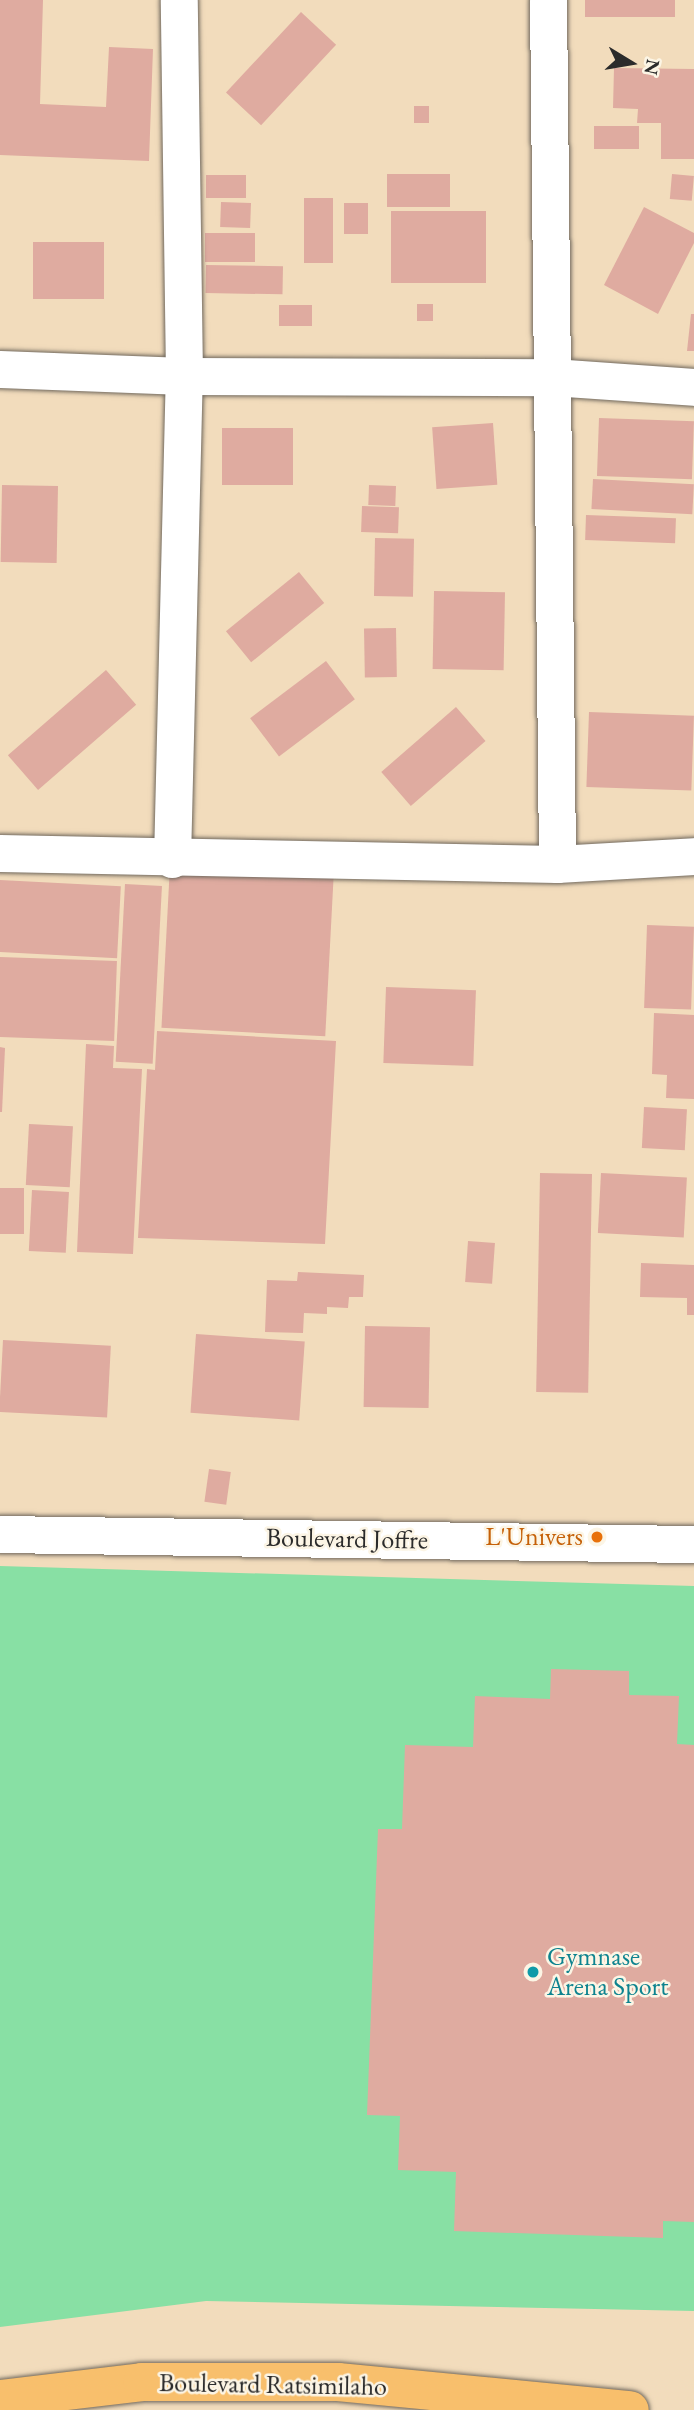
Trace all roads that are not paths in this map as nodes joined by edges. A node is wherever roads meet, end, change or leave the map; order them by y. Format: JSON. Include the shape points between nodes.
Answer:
{"nodes":[{"id":1,"x":179,"y":0,"type":"edge"},
{"id":2,"x":548,"y":0,"type":"edge"},
{"id":3,"x":0,"y":369,"type":"edge"},
{"id":4,"x":184,"y":376,"type":"junction"},
{"id":5,"x":552,"y":377,"type":"junction"},
{"id":6,"x":694,"y":387,"type":"edge"},
{"id":7,"x":0,"y":853,"type":"edge"},
{"id":8,"x":694,"y":856,"type":"edge"},
{"id":9,"x":172,"y":859,"type":"junction"},
{"id":10,"x":557,"y":864,"type":"junction"},
{"id":11,"x":0,"y":1534,"type":"edge"},
{"id":12,"x":694,"y":1544,"type":"edge"},
{"id":13,"x":0,"y":2399,"type":"edge"},
{"id":14,"x":630,"y":2410,"type":"edge"}],
"edges":[{"from":1,"to":4,"type":"street"},
{"from":2,"to":5,"type":"street"},
{"from":3,"to":4,"type":"street"},
{"from":4,"to":5,"type":"street"},
{"from":4,"to":9,"type":"street"},
{"from":5,"to":6,"type":"street"},
{"from":5,"to":10,"type":"street"},
{"from":7,"to":9,"type":"street"},
{"from":8,"to":10,"type":"street"},
{"from":9,"to":10,"type":"street"},
{"from":11,"to":12,"type":"street","name":"Boulevard Joffre"},
{"from":13,"to":14,"type":"main road","name":"Boulevard Ratsimilaho","via":[[142,2382],[338,2382]]}]}
